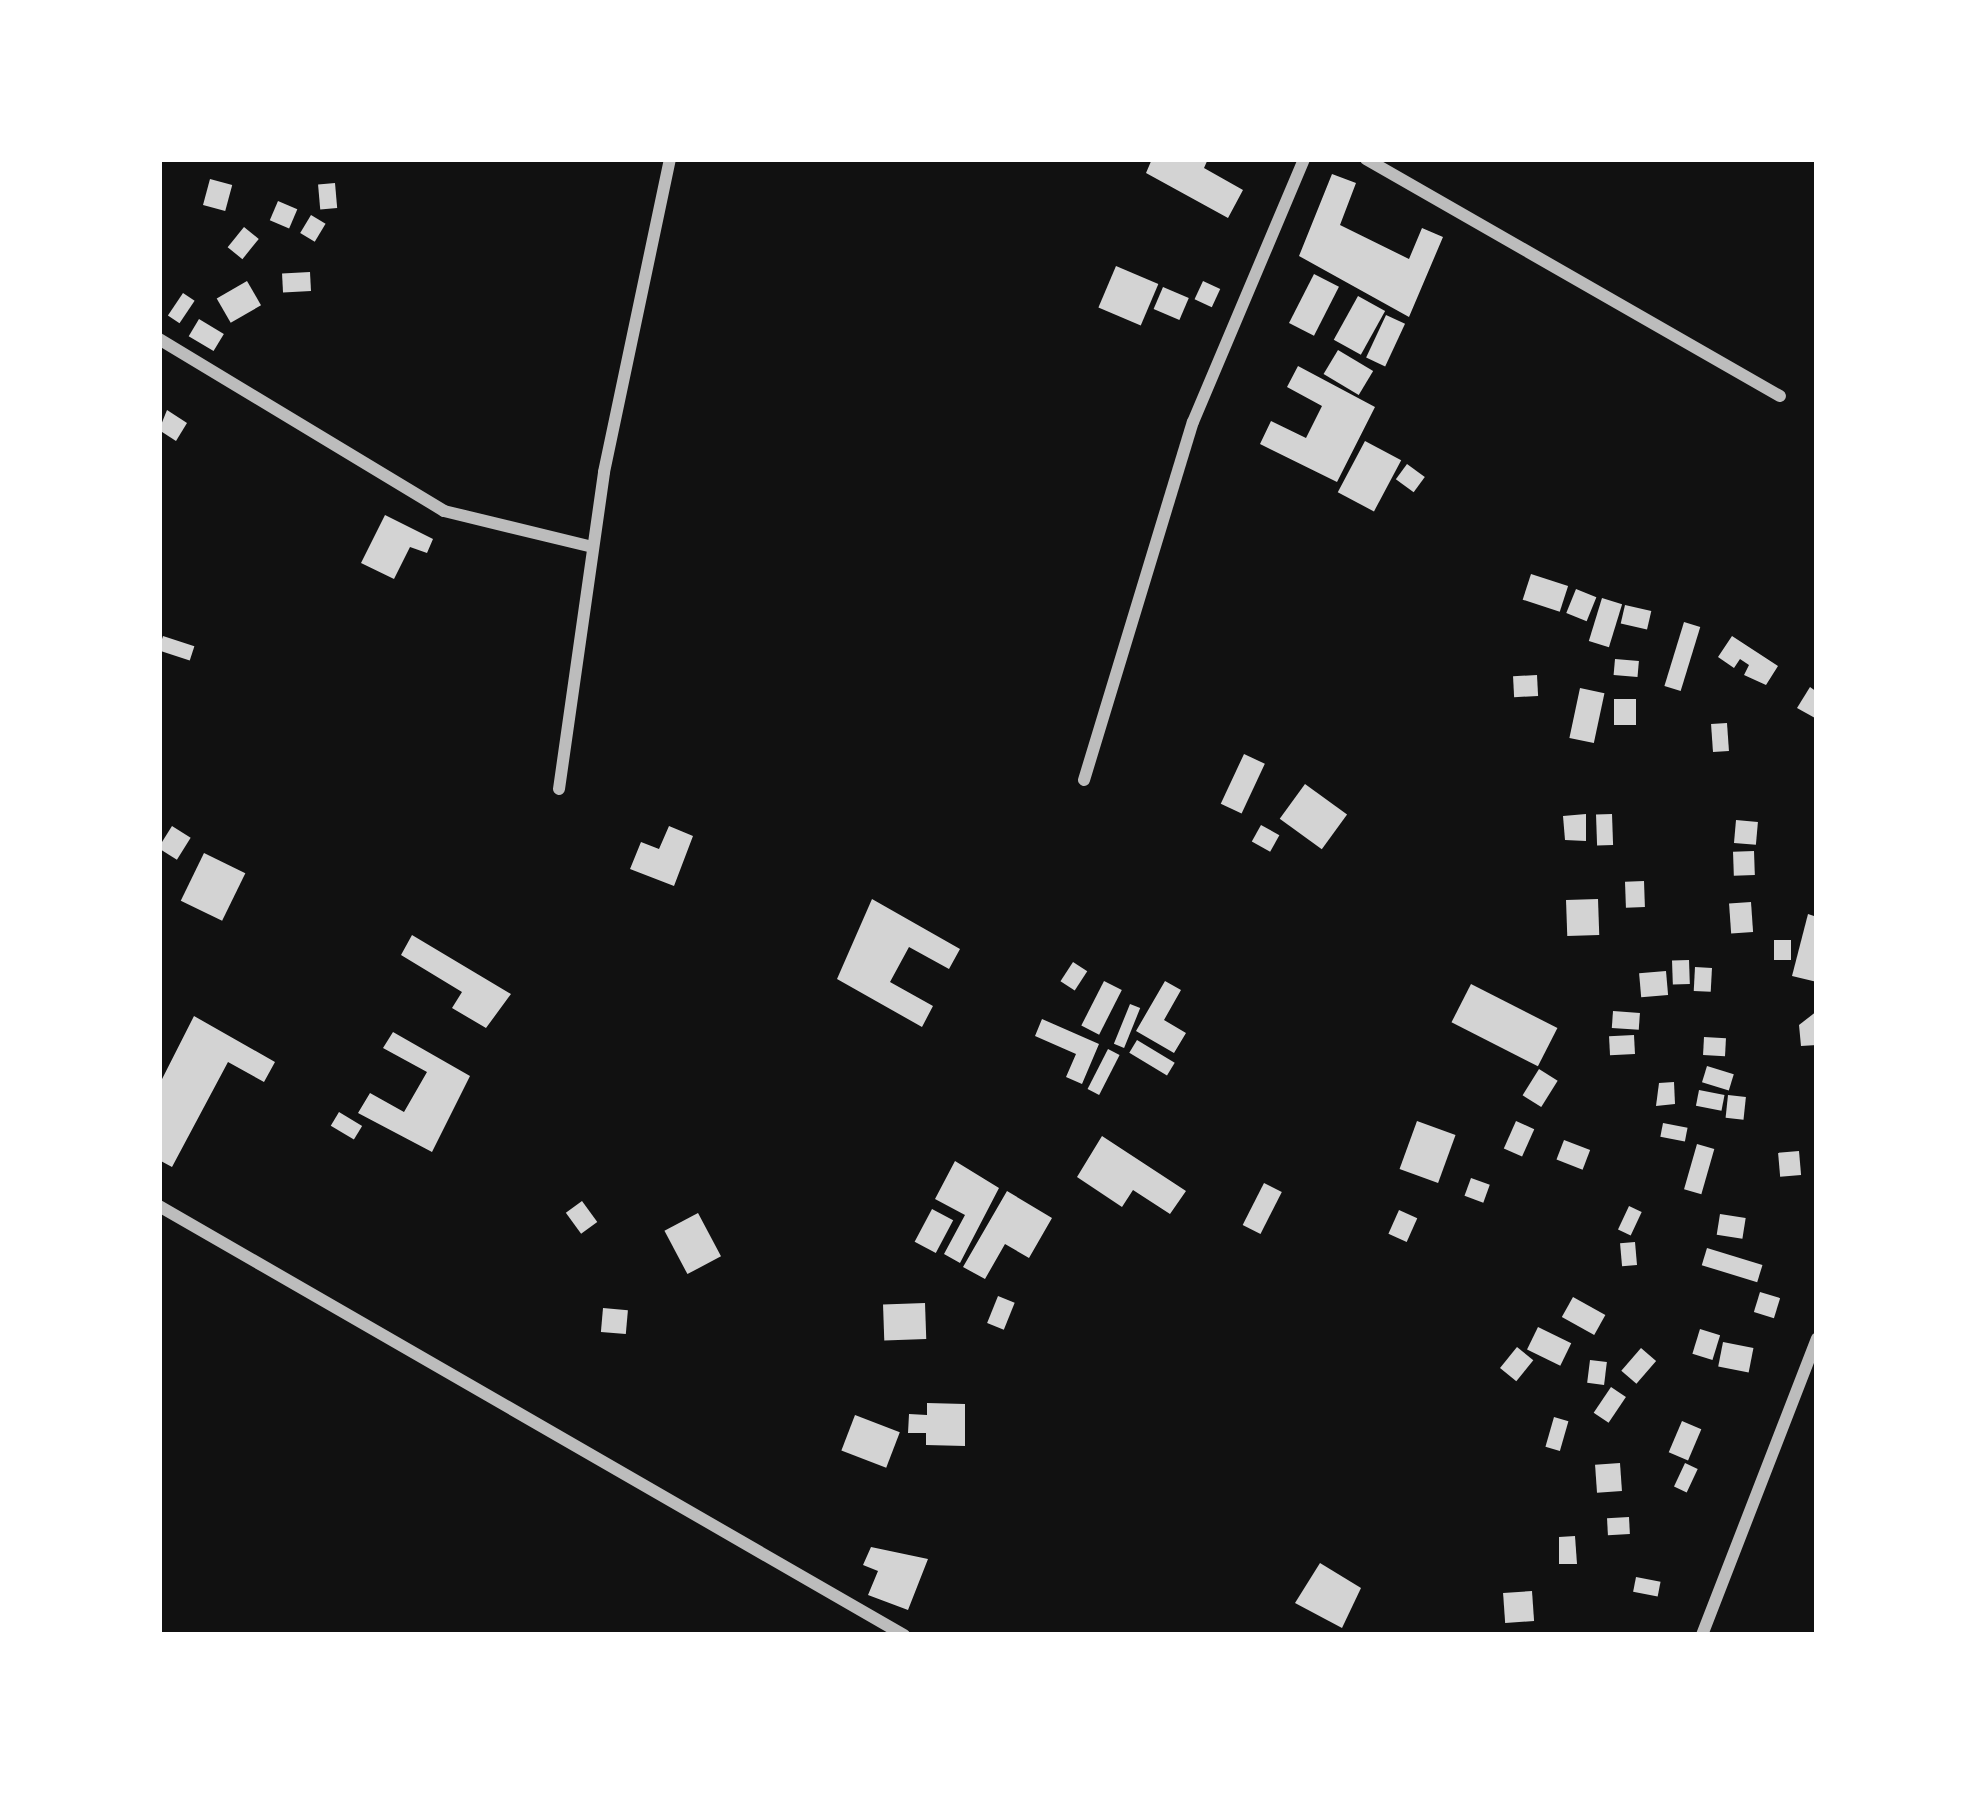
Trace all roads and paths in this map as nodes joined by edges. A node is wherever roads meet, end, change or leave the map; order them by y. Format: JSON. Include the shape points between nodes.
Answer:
{"nodes":[{"id":1,"x":670,"y":159,"type":"edge"},
{"id":2,"x":1304,"y":159,"type":"edge"},
{"id":3,"x":1366,"y":159,"type":"edge"},
{"id":4,"x":159,"y":339,"type":"edge"},
{"id":5,"x":1780,"y":396,"type":"dead end"},
{"id":6,"x":593,"y":547,"type":"junction"},
{"id":7,"x":1084,"y":780,"type":"dead end"},
{"id":8,"x":559,"y":790,"type":"dead end"},
{"id":9,"x":159,"y":1206,"type":"edge"},
{"id":10,"x":1817,"y":1338,"type":"edge"},
{"id":11,"x":904,"y":1635,"type":"edge"},
{"id":12,"x":1702,"y":1635,"type":"edge"}],
"edges":[{"from":1,"to":6,"type":"street"},
{"from":2,"to":7,"type":"street","via":[[1193,422]]},
{"from":3,"to":5,"type":"street"},
{"from":4,"to":6,"type":"street","via":[[444,511]]},
{"from":6,"to":8,"type":"street"},
{"from":9,"to":11,"type":"street"},
{"from":10,"to":12,"type":"street"}]}
